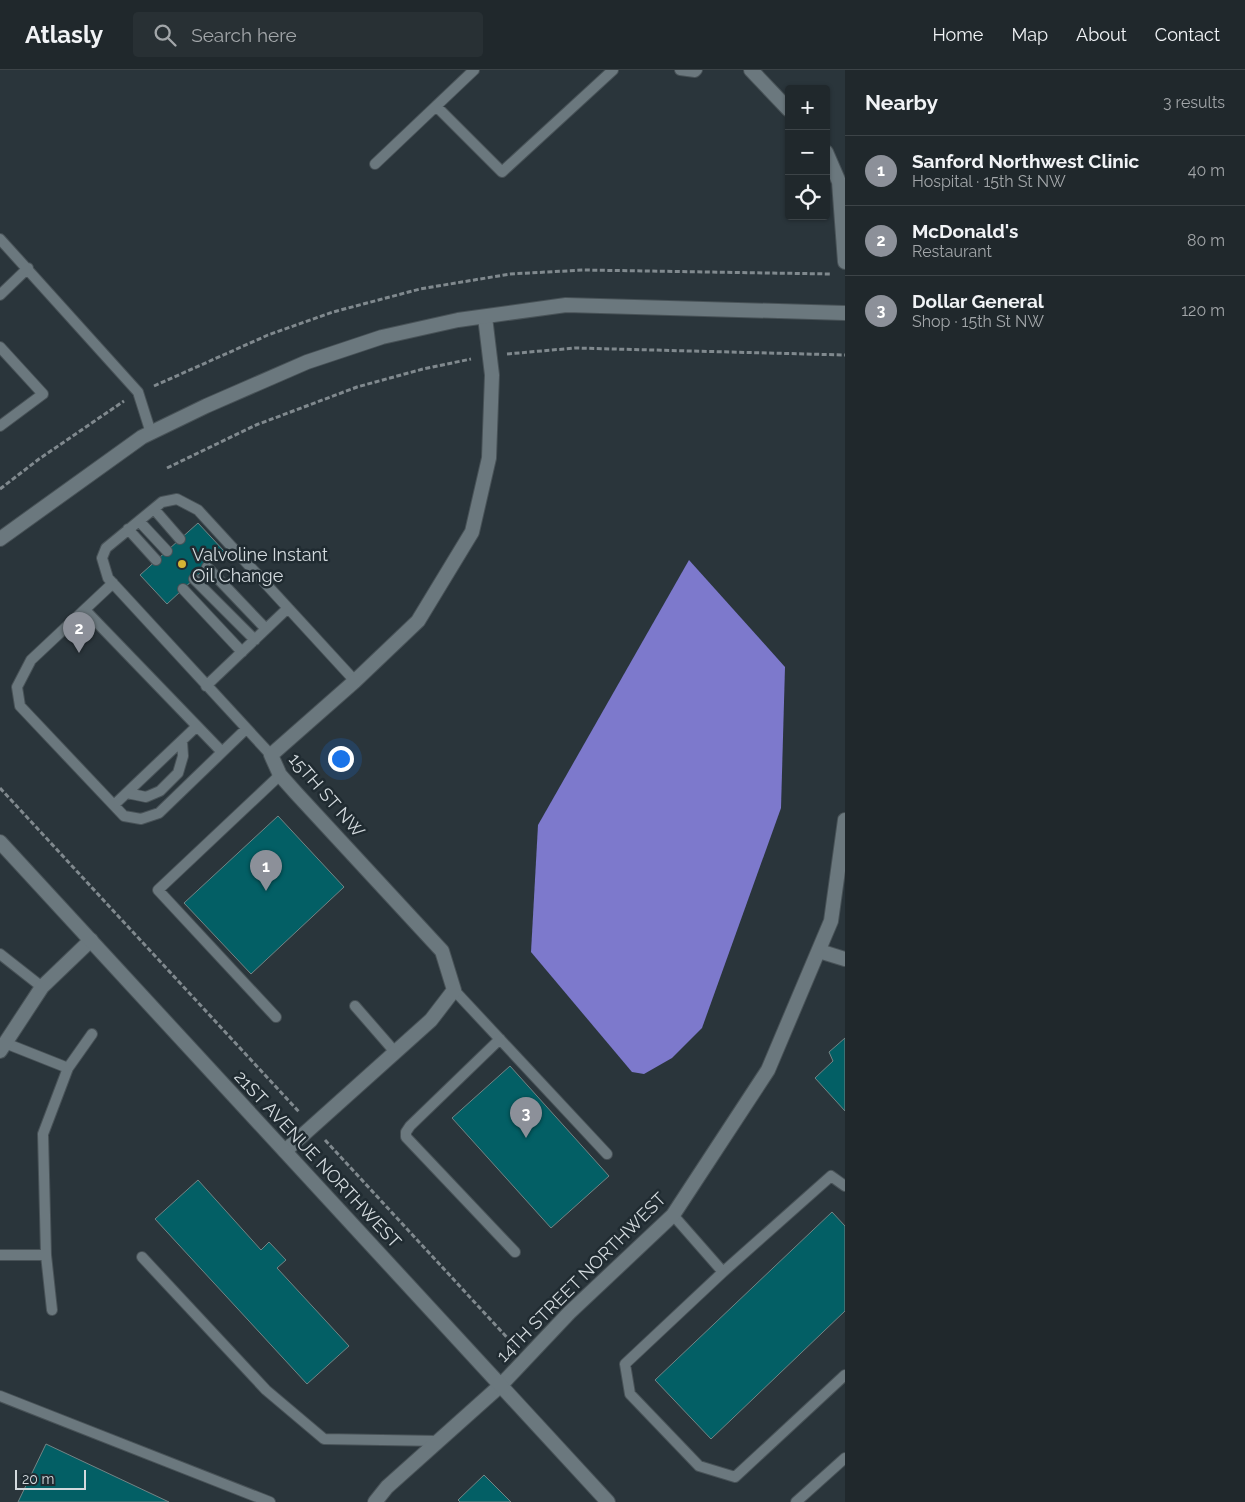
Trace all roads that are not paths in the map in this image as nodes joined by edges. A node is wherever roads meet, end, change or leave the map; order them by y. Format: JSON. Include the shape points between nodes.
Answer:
{"nodes":[{"id":1,"x":474,"y":70,"type":"edge"},
{"id":2,"x":613,"y":70,"type":"edge"},
{"id":3,"x":680,"y":70,"type":"edge"},
{"id":4,"x":697,"y":70,"type":"edge"},
{"id":5,"x":751,"y":70,"type":"edge"},
{"id":6,"x":436,"y":106,"type":"junction"},
{"id":7,"x":785,"y":106,"type":"edge"},
{"id":8,"x":830,"y":161,"type":"edge"},
{"id":9,"x":375,"y":164,"type":"dead end"},
{"id":10,"x":0,"y":239,"type":"edge"},
{"id":11,"x":845,"y":262,"type":"edge"},
{"id":12,"x":28,"y":268,"type":"junction"},
{"id":13,"x":0,"y":295,"type":"edge"},
{"id":14,"x":845,"y":313,"type":"edge"},
{"id":15,"x":485,"y":317,"type":"junction"},
{"id":16,"x":0,"y":347,"type":"edge"},
{"id":17,"x":0,"y":426,"type":"edge"},
{"id":18,"x":151,"y":433,"type":"junction"},
{"id":19,"x":154,"y":509,"type":"junction"},
{"id":20,"x":139,"y":520,"type":"junction"},
{"id":21,"x":128,"y":530,"type":"junction"},
{"id":22,"x":0,"y":539,"type":"edge"},
{"id":23,"x":180,"y":539,"type":"dead end"},
{"id":24,"x":167,"y":551,"type":"dead end"},
{"id":25,"x":156,"y":560,"type":"dead end"},
{"id":26,"x":207,"y":567,"type":"dead end"},
{"id":27,"x":194,"y":579,"type":"dead end"},
{"id":28,"x":113,"y":583,"type":"junction"},
{"id":29,"x":183,"y":589,"type":"dead end"},
{"id":30,"x":288,"y":608,"type":"junction"},
{"id":31,"x":84,"y":610,"type":"junction"},
{"id":32,"x":266,"y":629,"type":"junction"},
{"id":33,"x":255,"y":640,"type":"junction"},
{"id":34,"x":242,"y":652,"type":"junction"},
{"id":35,"x":355,"y":681,"type":"junction"},
{"id":36,"x":206,"y":686,"type":"junction"},
{"id":37,"x":196,"y":727,"type":"junction"},
{"id":38,"x":246,"y":729,"type":"junction"},
{"id":39,"x":182,"y":741,"type":"junction"},
{"id":40,"x":222,"y":752,"type":"junction"},
{"id":41,"x":271,"y":756,"type":"junction"},
{"id":42,"x":280,"y":774,"type":"junction"},
{"id":43,"x":127,"y":793,"type":"junction"},
{"id":44,"x":114,"y":805,"type":"junction"},
{"id":45,"x":845,"y":820,"type":"edge"},
{"id":46,"x":0,"y":842,"type":"edge"},
{"id":47,"x":843,"y":844,"type":"edge"},
{"id":48,"x":91,"y":940,"type":"junction"},
{"id":49,"x":819,"y":952,"type":"junction"},
{"id":50,"x":0,"y":954,"type":"edge"},
{"id":51,"x":845,"y":959,"type":"edge"},
{"id":52,"x":42,"y":987,"type":"junction"},
{"id":53,"x":454,"y":990,"type":"junction"},
{"id":54,"x":355,"y":1006,"type":"dead end"},
{"id":55,"x":276,"y":1016,"type":"dead end"},
{"id":56,"x":92,"y":1034,"type":"dead end"},
{"id":57,"x":500,"y":1038,"type":"junction"},
{"id":58,"x":2,"y":1047,"type":"edge"},
{"id":59,"x":395,"y":1052,"type":"junction"},
{"id":60,"x":68,"y":1068,"type":"junction"},
{"id":61,"x":285,"y":1151,"type":"junction"},
{"id":62,"x":607,"y":1154,"type":"dead end"},
{"id":63,"x":845,"y":1186,"type":"edge"},
{"id":64,"x":673,"y":1215,"type":"junction"},
{"id":65,"x":515,"y":1252,"type":"dead end"},
{"id":66,"x":0,"y":1255,"type":"edge"},
{"id":67,"x":46,"y":1255,"type":"junction"},
{"id":68,"x":142,"y":1258,"type":"dead end"},
{"id":69,"x":722,"y":1272,"type":"junction"},
{"id":70,"x":52,"y":1310,"type":"dead end"},
{"id":71,"x":845,"y":1375,"type":"edge"},
{"id":72,"x":501,"y":1385,"type":"junction"},
{"id":73,"x":0,"y":1396,"type":"edge"},
{"id":74,"x":439,"y":1441,"type":"junction"},
{"id":75,"x":845,"y":1458,"type":"edge"},
{"id":76,"x":270,"y":1502,"type":"edge"},
{"id":77,"x":375,"y":1502,"type":"edge"},
{"id":78,"x":608,"y":1502,"type":"edge"},
{"id":79,"x":796,"y":1502,"type":"edge"}],
"edges":[{"from":1,"to":6,"type":"lane"},
{"from":2,"to":6,"type":"lane","via":[[502,172]]},
{"from":3,"to":4,"type":"lane"},
{"from":5,"to":7,"type":"street"},
{"from":6,"to":9,"type":"lane"},
{"from":8,"to":11,"type":"street","via":[[839,182]]},
{"from":10,"to":12,"type":"lane"},
{"from":12,"to":13,"type":"lane"},
{"from":12,"to":18,"type":"lane","via":[[138,392]]},
{"from":14,"to":15,"type":"street","via":[[566,305]]},
{"from":15,"to":18,"type":"street","via":[[382,337],[307,362]]},
{"from":15,"to":35,"type":"street","name":"15TH ST NW","via":[[492,375],[488,458],[472,532],[418,621]]},
{"from":16,"to":17,"type":"lane","via":[[43,394]]},
{"from":18,"to":22,"type":"street"},
{"from":19,"to":20,"type":"lane"},
{"from":19,"to":23,"type":"lane"},
{"from":19,"to":30,"type":"lane","via":[[162,502],[177,499],[198,510]]},
{"from":20,"to":21,"type":"lane"},
{"from":20,"to":24,"type":"lane"},
{"from":21,"to":25,"type":"lane"},
{"from":21,"to":28,"type":"lane","via":[[106,548],[102,558],[108,578]]},
{"from":26,"to":32,"type":"lane"},
{"from":27,"to":33,"type":"lane"},
{"from":28,"to":31,"type":"lane"},
{"from":28,"to":36,"type":"lane"},
{"from":29,"to":34,"type":"lane"},
{"from":30,"to":32,"type":"lane"},
{"from":30,"to":35,"type":"lane"},
{"from":31,"to":37,"type":"lane"},
{"from":31,"to":44,"type":"lane","via":[[32,660],[17,687],[20,706]]},
{"from":32,"to":33,"type":"lane"},
{"from":33,"to":34,"type":"lane"},
{"from":34,"to":36,"type":"lane"},
{"from":35,"to":41,"type":"street","name":"15TH ST NW"},
{"from":36,"to":38,"type":"lane"},
{"from":37,"to":39,"type":"lane"},
{"from":37,"to":40,"type":"lane"},
{"from":38,"to":40,"type":"lane"},
{"from":38,"to":41,"type":"lane"},
{"from":39,"to":43,"type":"lane"},
{"from":39,"to":43,"type":"lane","via":[[183,756],[178,772],[160,791],[146,797]]},
{"from":40,"to":44,"type":"lane","via":[[159,813],[141,819],[124,816]]},
{"from":41,"to":42,"type":"street","name":"15TH ST NW"},
{"from":42,"to":53,"type":"street","name":"15TH ST NW","via":[[442,951]]},
{"from":42,"to":55,"type":"lane","via":[[158,890]]},
{"from":43,"to":44,"type":"lane"},
{"from":45,"to":47,"type":"street","name":"14TH STREET NORTHWEST"},
{"from":46,"to":48,"type":"street","name":"21ST AVENUE NORTHWEST"},
{"from":47,"to":49,"type":"street","name":"14TH STREET NORTHWEST","via":[[831,921]]},
{"from":48,"to":52,"type":"street"},
{"from":48,"to":61,"type":"street","name":"21ST AVENUE NORTHWEST"},
{"from":49,"to":51,"type":"street"},
{"from":49,"to":64,"type":"street","name":"14TH STREET NORTHWEST","via":[[768,1070]]},
{"from":50,"to":52,"type":"lane"},
{"from":52,"to":58,"type":"street"},
{"from":53,"to":57,"type":"lane"},
{"from":53,"to":59,"type":"street","via":[[431,1020]]},
{"from":54,"to":59,"type":"lane"},
{"from":56,"to":60,"type":"lane"},
{"from":57,"to":62,"type":"lane"},
{"from":57,"to":65,"type":"lane","via":[[410,1126],[406,1137]]},
{"from":58,"to":60,"type":"lane"},
{"from":59,"to":61,"type":"street"},
{"from":60,"to":67,"type":"lane","via":[[43,1134]]},
{"from":61,"to":72,"type":"street","name":"21ST AVENUE NORTHWEST"},
{"from":63,"to":69,"type":"lane","via":[[831,1176]]},
{"from":64,"to":69,"type":"lane"},
{"from":64,"to":72,"type":"street","name":"14TH STREET NORTHWEST","via":[[570,1313]]},
{"from":66,"to":67,"type":"lane"},
{"from":67,"to":70,"type":"lane"},
{"from":68,"to":74,"type":"lane","via":[[266,1390],[324,1439]]},
{"from":69,"to":71,"type":"lane","via":[[625,1364],[630,1394],[699,1466],[735,1477]]},
{"from":72,"to":74,"type":"street","name":"14TH STREET NORTHWEST"},
{"from":72,"to":78,"type":"street","name":"21ST AVENUE NORTHWEST"},
{"from":73,"to":76,"type":"lane"},
{"from":74,"to":77,"type":"street","name":"14TH STREET NORTHWEST"},
{"from":75,"to":79,"type":"lane"}]}
